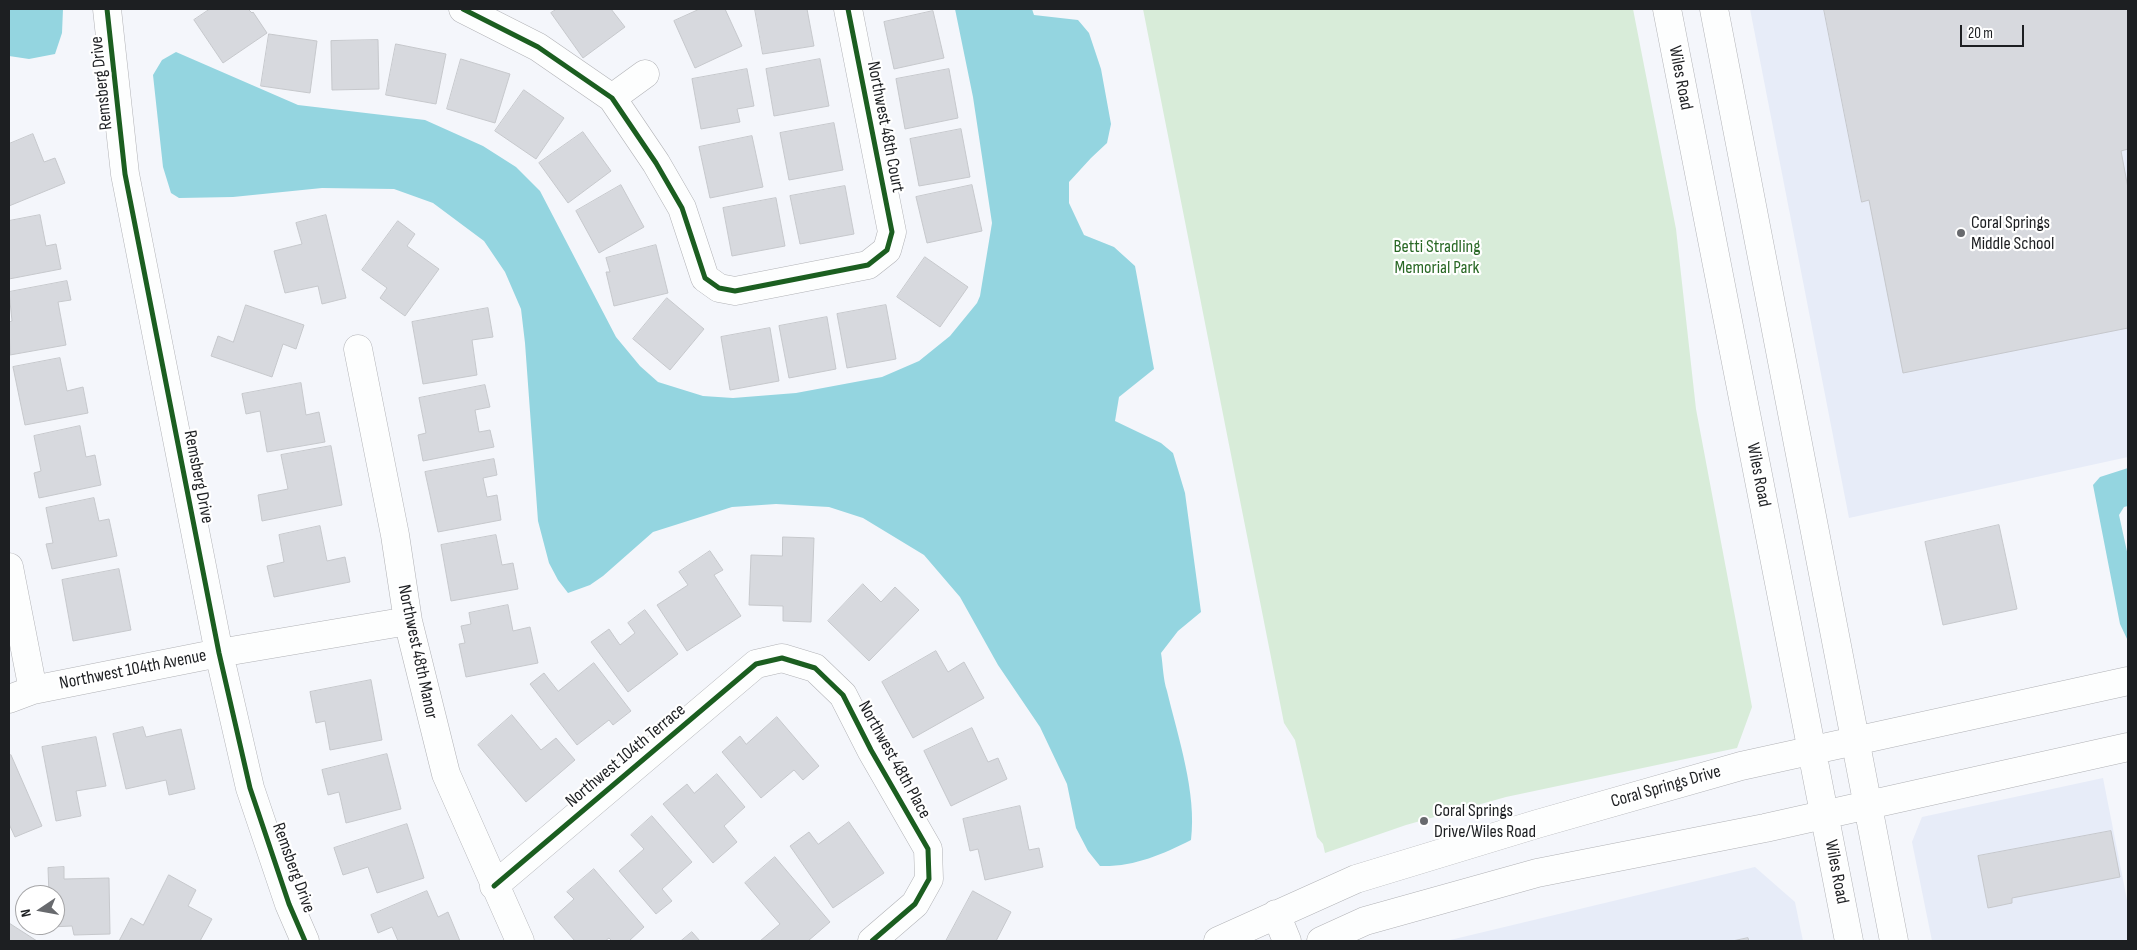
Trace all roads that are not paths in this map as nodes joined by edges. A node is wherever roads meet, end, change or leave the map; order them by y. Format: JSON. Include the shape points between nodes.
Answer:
{"nodes":[{"id":1,"x":107,"y":9,"type":"edge"},
{"id":2,"x":463,"y":9,"type":"edge"},
{"id":3,"x":848,"y":9,"type":"edge"},
{"id":4,"x":1666,"y":9,"type":"edge"},
{"id":5,"x":1714,"y":9,"type":"edge"},
{"id":6,"x":646,"y":74,"type":"dead end"},
{"id":7,"x":612,"y":98,"type":"junction"},
{"id":8,"x":358,"y":349,"type":"dead end"},
{"id":9,"x":9,"y":567,"type":"edge"},
{"id":10,"x":408,"y":621,"type":"junction"},
{"id":11,"x":219,"y":653,"type":"junction"},
{"id":12,"x":782,"y":658,"type":"joint"},
{"id":13,"x":2128,"y":681,"type":"edge"},
{"id":14,"x":21,"y":694,"type":"edge"},
{"id":15,"x":1855,"y":741,"type":"junction"},
{"id":16,"x":2128,"y":747,"type":"edge"},
{"id":17,"x":1811,"y":751,"type":"junction"},
{"id":18,"x":1868,"y":805,"type":"junction"},
{"id":19,"x":1824,"y":814,"type":"junction"},
{"id":20,"x":494,"y":886,"type":"junction"},
{"id":21,"x":1276,"y":914,"type":"junction"},
{"id":22,"x":305,"y":941,"type":"edge"},
{"id":23,"x":520,"y":941,"type":"edge"},
{"id":24,"x":872,"y":941,"type":"edge"},
{"id":25,"x":1218,"y":941,"type":"edge"},
{"id":26,"x":1287,"y":941,"type":"edge"},
{"id":27,"x":1321,"y":941,"type":"edge"},
{"id":28,"x":1849,"y":941,"type":"edge"},
{"id":29,"x":1894,"y":941,"type":"edge"}],
"edges":[{"from":1,"to":11,"type":"main road","name":"Remsberg Drive","via":[[125,174]]},
{"from":2,"to":7,"type":"main road","via":[[538,47]]},
{"from":3,"to":7,"type":"main road","name":"Northwest 48th Court","via":[[892,232],[887,250],[868,265],[735,291],[719,288],[705,278],[682,208]]},
{"from":4,"to":17,"type":"main road","name":"Wiles Road"},
{"from":5,"to":15,"type":"main road"},
{"from":6,"to":7,"type":"main road"},
{"from":8,"to":10,"type":"main road","name":"Northwest 48th Manor","via":[[395,535]]},
{"from":9,"to":14,"type":"main road"},
{"from":10,"to":11,"type":"main road","name":"Northwest 104th Avenue"},
{"from":10,"to":20,"type":"main road","name":"Northwest 48th Manor","via":[[446,774]]},
{"from":11,"to":14,"type":"main road","name":"Northwest 104th Avenue"},
{"from":11,"to":22,"type":"main road","name":"Remsberg Drive","via":[[250,788],[289,904]]},
{"from":12,"to":20,"type":"main road","name":"Northwest 104th Terrace","via":[[756,664]]},
{"from":12,"to":24,"type":"main road","name":"Northwest 48th Place","via":[[815,668],[843,695],[928,849],[929,879],[915,904]]},
{"from":13,"to":15,"type":"main road","name":"Coral Springs Drive"},
{"from":15,"to":17,"type":"main road","name":"Coral Springs Drive"},
{"from":15,"to":18,"type":"main road"},
{"from":16,"to":18,"type":"main road"},
{"from":17,"to":19,"type":"main road","name":"Wiles Road"},
{"from":17,"to":21,"type":"main road","name":"Coral Springs Drive","via":[[1722,772],[1356,878]]},
{"from":18,"to":19,"type":"main road"},
{"from":18,"to":29,"type":"main road"},
{"from":19,"to":27,"type":"main road","via":[[1537,873],[1365,921]]},
{"from":19,"to":28,"type":"main road","name":"Wiles Road"},
{"from":20,"to":23,"type":"main road","name":"Northwest 48th Manor"},
{"from":21,"to":25,"type":"main road","name":"Coral Springs Drive"},
{"from":21,"to":26,"type":"main road"}]}
